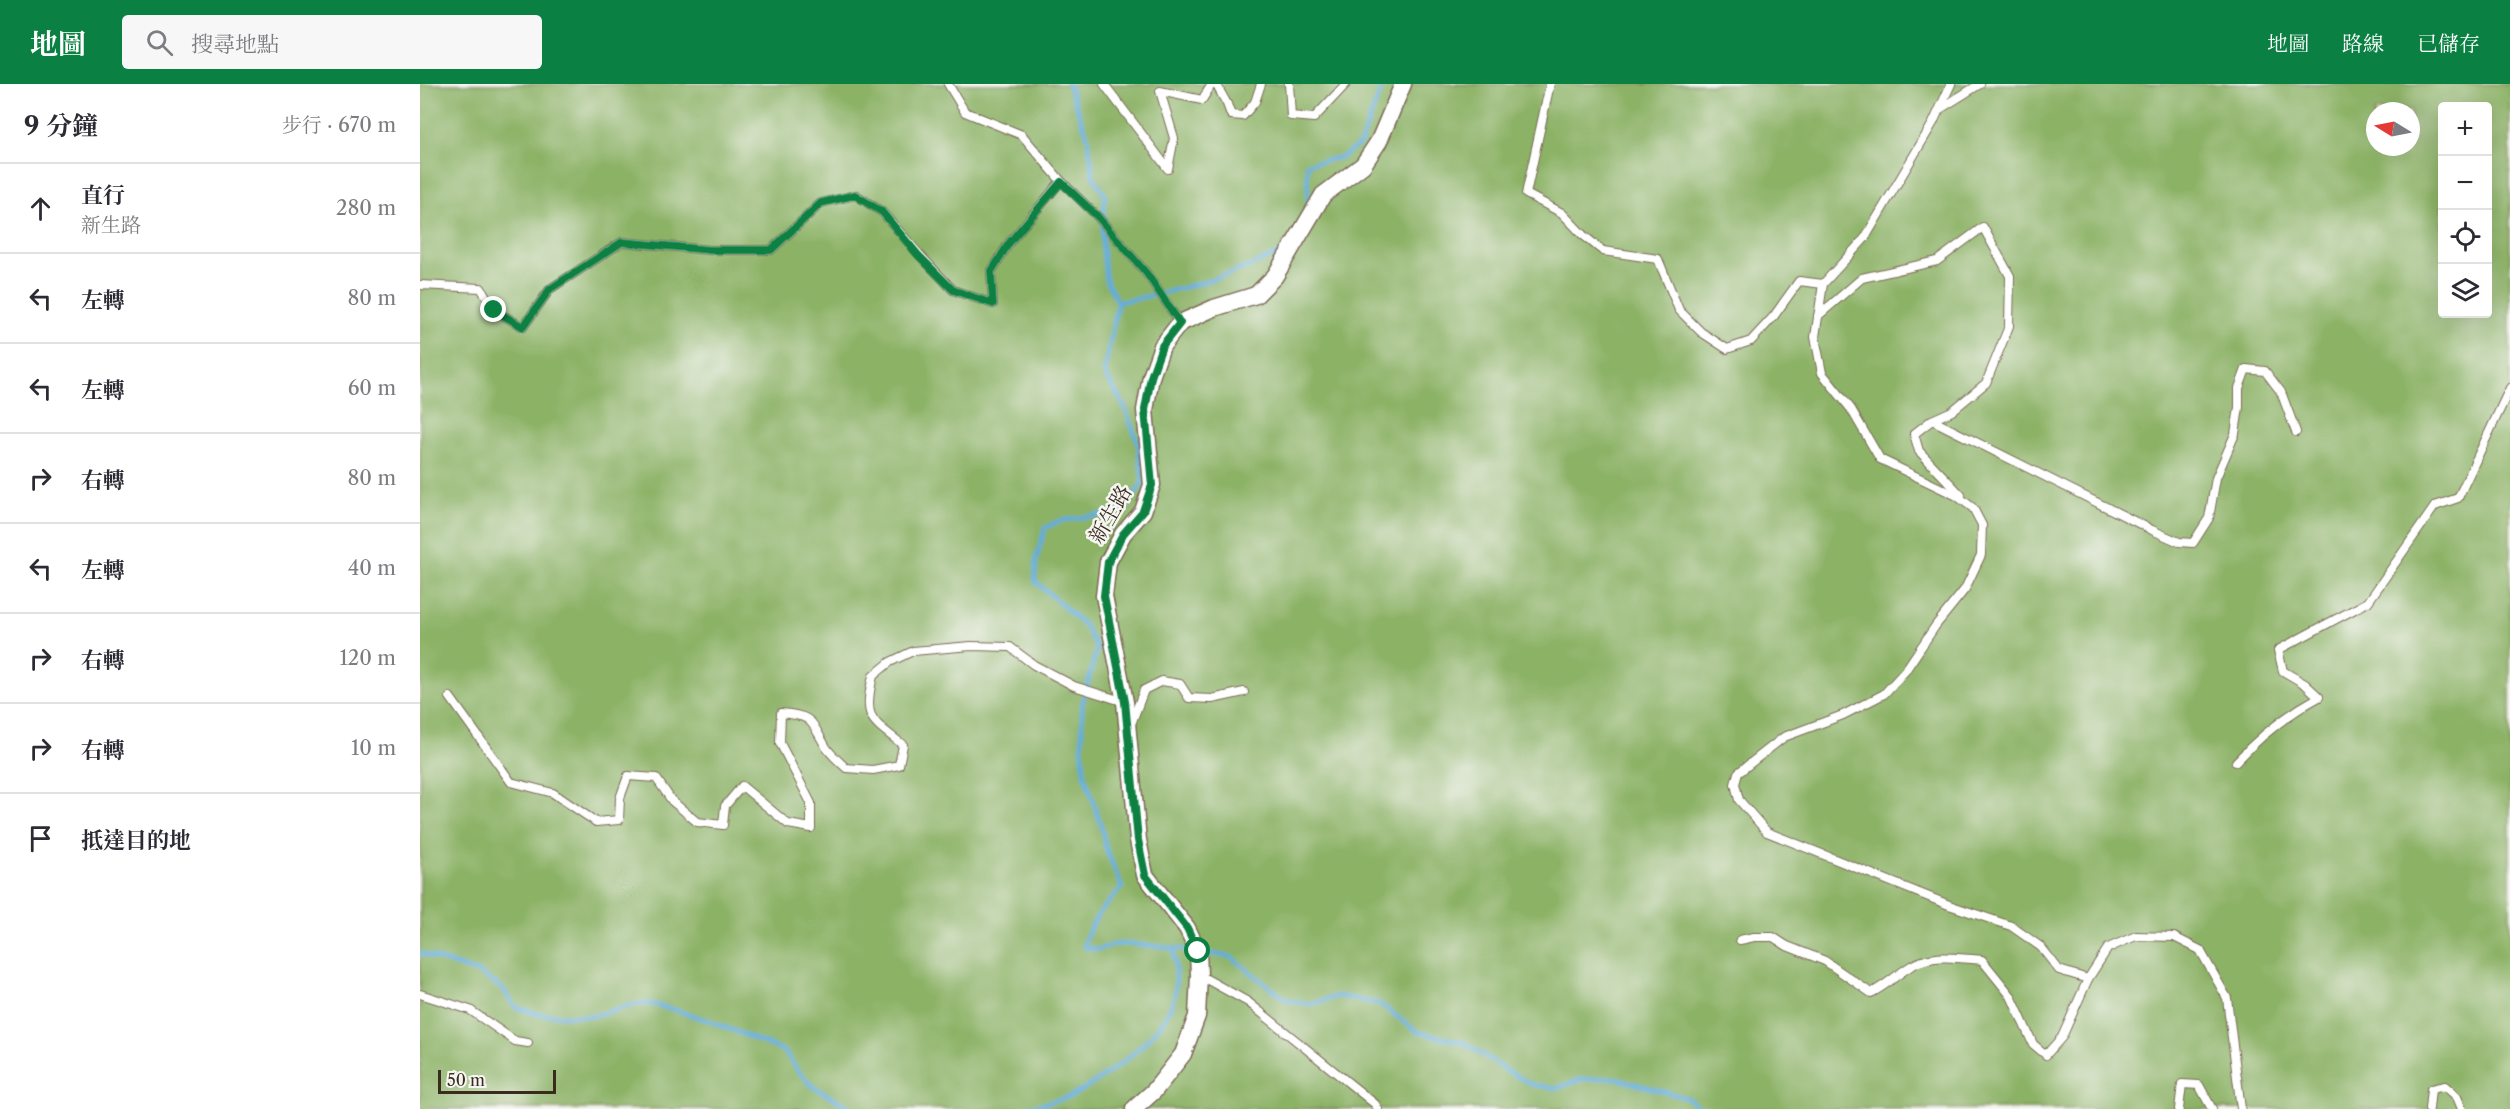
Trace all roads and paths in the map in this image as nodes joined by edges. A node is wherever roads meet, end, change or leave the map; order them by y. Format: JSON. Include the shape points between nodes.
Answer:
{"nodes":[{"id":1,"x":948,"y":84,"type":"edge"},
{"id":2,"x":1104,"y":84,"type":"edge"},
{"id":3,"x":1214,"y":84,"type":"edge"},
{"id":4,"x":1261,"y":84,"type":"edge"},
{"id":5,"x":1289,"y":84,"type":"edge"},
{"id":6,"x":1346,"y":84,"type":"edge"},
{"id":7,"x":1403,"y":84,"type":"edge"},
{"id":8,"x":1550,"y":84,"type":"edge"},
{"id":9,"x":1951,"y":84,"type":"edge"},
{"id":10,"x":1980,"y":84,"type":"edge"},
{"id":11,"x":1940,"y":110,"type":"junction"},
{"id":12,"x":1061,"y":182,"type":"junction"},
{"id":13,"x":1823,"y":284,"type":"junction"},
{"id":14,"x":420,"y":285,"type":"edge"},
{"id":15,"x":1818,"y":316,"type":"junction"},
{"id":16,"x":1180,"y":323,"type":"junction"},
{"id":17,"x":2510,"y":388,"type":"edge"},
{"id":18,"x":1932,"y":420,"type":"junction"},
{"id":19,"x":2296,"y":432,"type":"dead end"},
{"id":20,"x":1973,"y":508,"type":"junction"},
{"id":21,"x":1244,"y":692,"type":"dead end"},
{"id":22,"x":450,"y":697,"type":"dead end"},
{"id":23,"x":1125,"y":702,"type":"junction"},
{"id":24,"x":1128,"y":733,"type":"junction"},
{"id":25,"x":2236,"y":762,"type":"dead end"},
{"id":26,"x":1740,"y":940,"type":"dead end"},
{"id":27,"x":1198,"y":963,"type":"junction"},
{"id":28,"x":2088,"y":979,"type":"junction"},
{"id":29,"x":420,"y":994,"type":"edge"},
{"id":30,"x":528,"y":1043,"type":"dead end"},
{"id":31,"x":1134,"y":1109,"type":"edge"},
{"id":32,"x":1378,"y":1109,"type":"edge"},
{"id":33,"x":2179,"y":1109,"type":"edge"},
{"id":34,"x":2212,"y":1109,"type":"edge"},
{"id":35,"x":2241,"y":1109,"type":"edge"},
{"id":36,"x":2429,"y":1109,"type":"edge"},
{"id":37,"x":2462,"y":1109,"type":"edge"}],
"edges":[{"from":1,"to":12,"type":"lane","via":[[965,112],[1022,135]]},
{"from":2,"to":3,"type":"lane","via":[[1168,169],[1174,138],[1160,91],[1202,100]]},
{"from":3,"to":4,"type":"lane","via":[[1231,115],[1243,116],[1255,102]]},
{"from":5,"to":6,"type":"lane","via":[[1291,116],[1314,118]]},
{"from":7,"to":16,"type":"street","name":"新生路","via":[[1379,141],[1363,165],[1323,195],[1275,276],[1256,295]]},
{"from":8,"to":13,"type":"lane","via":[[1526,194],[1562,213],[1603,251],[1658,259],[1679,310],[1701,332],[1727,349],[1751,341],[1799,281]]},
{"from":9,"to":11,"type":"lane"},
{"from":10,"to":11,"type":"lane"},
{"from":11,"to":13,"type":"lane","via":[[1865,238]]},
{"from":12,"to":14,"type":"lane","via":[[1009,243],[991,272],[993,304],[953,290],[882,212],[855,195],[821,203],[771,250],[710,250],[622,242],[550,289],[523,327],[494,310],[481,288]]},
{"from":12,"to":16,"type":"lane","via":[[1112,233]]},
{"from":13,"to":15,"type":"lane"},
{"from":15,"to":18,"type":"lane","via":[[1862,278],[1936,261],[1983,227],[2010,276],[2009,326],[1986,383],[1952,411]]},
{"from":15,"to":20,"type":"lane","via":[[1815,336],[1822,373],[1851,409],[1880,459],[1957,496]]},
{"from":16,"to":23,"type":"street","name":"新生路","via":[[1162,346],[1145,410],[1152,485],[1143,511],[1123,534],[1108,562],[1104,596]]},
{"from":17,"to":25,"type":"lane","via":[[2458,498],[2435,506],[2368,602],[2278,650],[2283,671],[2319,697],[2288,714]]},
{"from":18,"to":19,"type":"lane","via":[[2152,530],[2179,542],[2193,543],[2209,518],[2216,478],[2235,434],[2239,388],[2246,369],[2265,371],[2281,392]]},
{"from":18,"to":20,"type":"lane","via":[[1914,434],[1919,451]]},
{"from":20,"to":28,"type":"lane","via":[[1982,525],[1981,555],[1965,590],[1905,671],[1884,694],[1843,715],[1784,736],[1738,773],[1735,784],[1739,800],[1767,832],[2011,926],[2041,947],[2059,970]]},
{"from":21,"to":24,"type":"lane","via":[[1212,699],[1189,698],[1180,684],[1162,681],[1144,690]]},
{"from":22,"to":23,"type":"lane","via":[[511,782],[553,793],[596,822],[619,820],[620,798],[628,776],[656,778],[672,801],[697,822],[723,825],[725,806],[742,786],[788,824],[812,828],[812,803],[780,743],[781,712],[801,715],[815,725],[827,749],[846,768],[873,770],[899,765],[903,745],[873,721],[867,702],[873,676],[913,651],[1010,647],[1034,665],[1076,686]]},
{"from":23,"to":24,"type":"street","name":"新生路"},
{"from":24,"to":27,"type":"street","name":"新生路","via":[[1145,875],[1187,928]]},
{"from":26,"to":28,"type":"lane","via":[[1773,937],[1825,961],[1871,993],[1887,986],[1911,966],[1935,957],[1982,960],[2011,996],[2033,1044],[2046,1055],[2062,1037]]},
{"from":27,"to":31,"type":"street","via":[[1197,1016],[1183,1054]]},
{"from":27,"to":32,"type":"lane"},
{"from":28,"to":35,"type":"lane","via":[[2108,948],[2136,936],[2174,937],[2200,950],[2227,998]]},
{"from":29,"to":30,"type":"lane","via":[[470,1010],[515,1041]]},
{"from":33,"to":34,"type":"lane","via":[[2182,1084],[2199,1085]]},
{"from":36,"to":37,"type":"lane","via":[[2431,1089],[2445,1086],[2457,1097]]}]}
